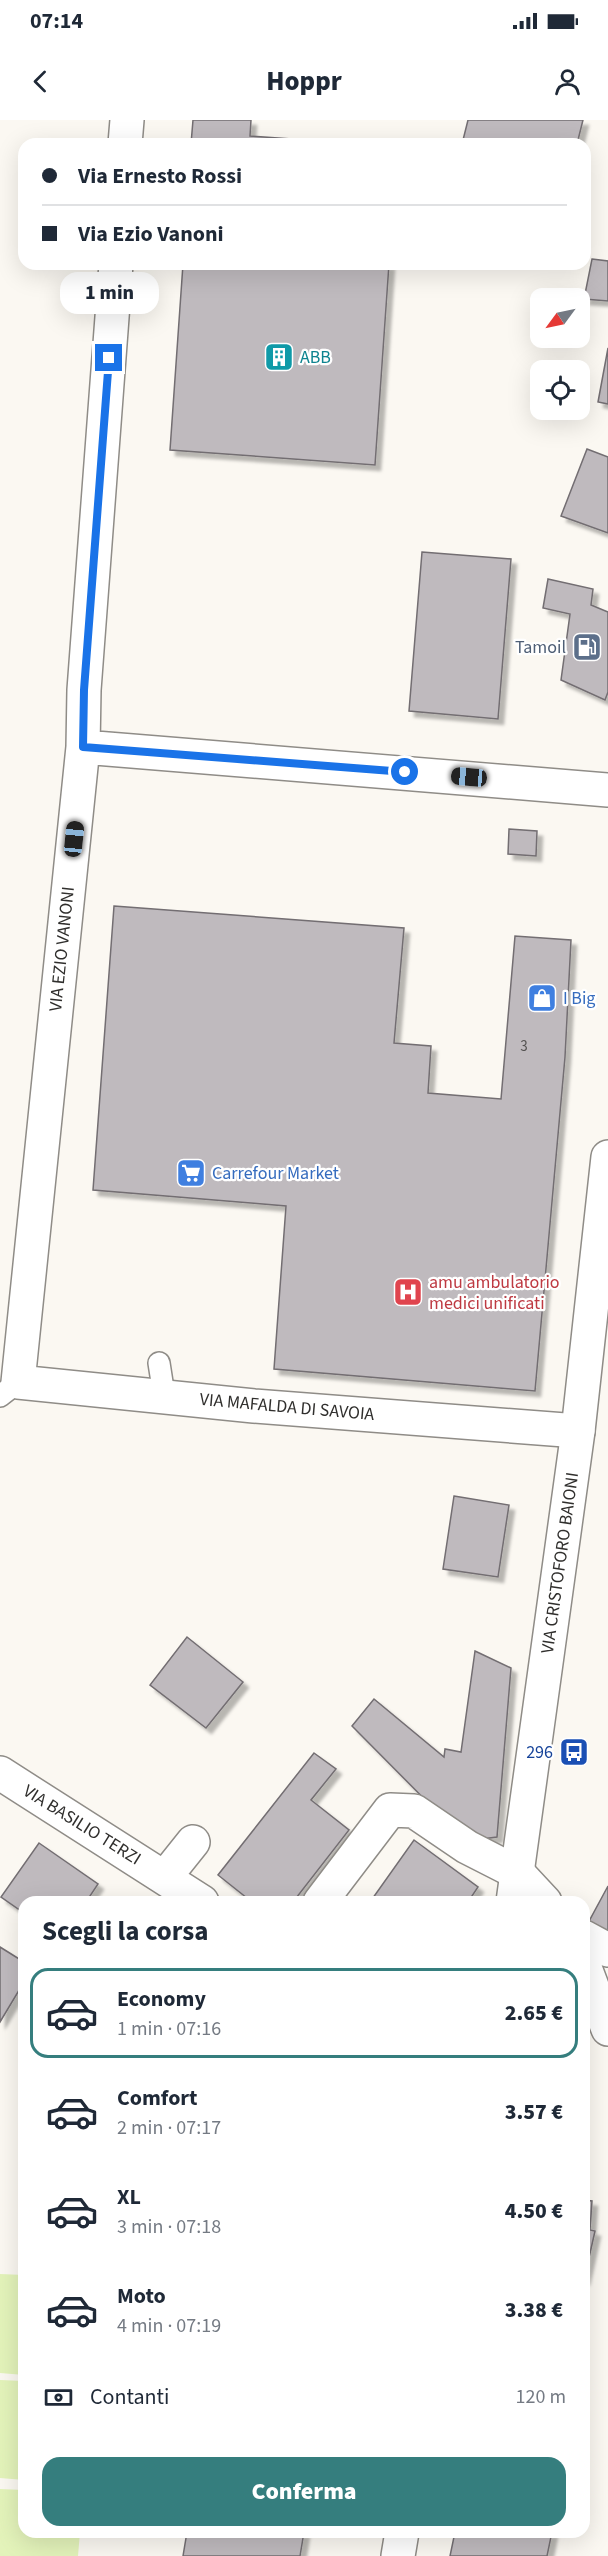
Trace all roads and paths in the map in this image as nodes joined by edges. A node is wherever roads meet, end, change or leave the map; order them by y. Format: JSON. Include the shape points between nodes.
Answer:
{"nodes":[{"id":1,"x":127,"y":120,"type":"edge"},
{"id":2,"x":126,"y":138,"type":"edge"},
{"id":3,"x":116,"y":270,"type":"edge"},
{"id":4,"x":83,"y":747,"type":"junction"},
{"id":5,"x":608,"y":790,"type":"edge"},
{"id":6,"x":608,"y":1158,"type":"edge"},
{"id":7,"x":603,"y":1255,"type":"edge"},
{"id":8,"x":159,"y":1363,"type":"dead end"},
{"id":9,"x":9,"y":1389,"type":"edge"},
{"id":10,"x":164,"y":1395,"type":"junction"},
{"id":11,"x":578,"y":1431,"type":"junction"},
{"id":12,"x":0,"y":1773,"type":"edge"},
{"id":13,"x":193,"y":1842,"type":"dead end"},
{"id":14,"x":165,"y":1877,"type":"junction"},
{"id":15,"x":516,"y":1887,"type":"edge"},
{"id":16,"x":192,"y":1896,"type":"edge"},
{"id":17,"x":325,"y":1896,"type":"edge"},
{"id":18,"x":533,"y":1896,"type":"edge"},
{"id":19,"x":590,"y":1940,"type":"edge"},
{"id":20,"x":608,"y":1950,"type":"edge"},
{"id":21,"x":590,"y":1981,"type":"edge"},
{"id":22,"x":608,"y":2029,"type":"edge"},
{"id":23,"x":401,"y":2538,"type":"edge"},
{"id":24,"x":398,"y":2556,"type":"edge"}],
"edges":[{"from":1,"to":2,"type":"street"},
{"from":3,"to":4,"type":"street","name":"VIA EZIO VANONI"},
{"from":4,"to":5,"type":"street"},
{"from":4,"to":9,"type":"street","name":"VIA EZIO VANONI"},
{"from":6,"to":7,"type":"street","name":"VIA CRISTOFORO BAIONI"},
{"from":7,"to":11,"type":"street","name":"VIA CRISTOFORO BAIONI"},
{"from":8,"to":10,"type":"lane"},
{"from":9,"to":10,"type":"street","name":"VIA MAFALDA DI SAVOIA"},
{"from":10,"to":11,"type":"street","name":"VIA MAFALDA DI SAVOIA","via":[[254,1406]]},
{"from":11,"to":15,"type":"street","name":"VIA CRISTOFORO BAIONI"},
{"from":12,"to":14,"type":"street","name":"VIA BASILIO TERZI"},
{"from":13,"to":14,"type":"street"},
{"from":14,"to":16,"type":"street","name":"VIA BASILIO TERZI"},
{"from":15,"to":17,"type":"street","via":[[414,1810],[390,1810]]},
{"from":15,"to":18,"type":"street"},
{"from":19,"to":20,"type":"street"},
{"from":21,"to":22,"type":"street"},
{"from":23,"to":24,"type":"street"}]}
